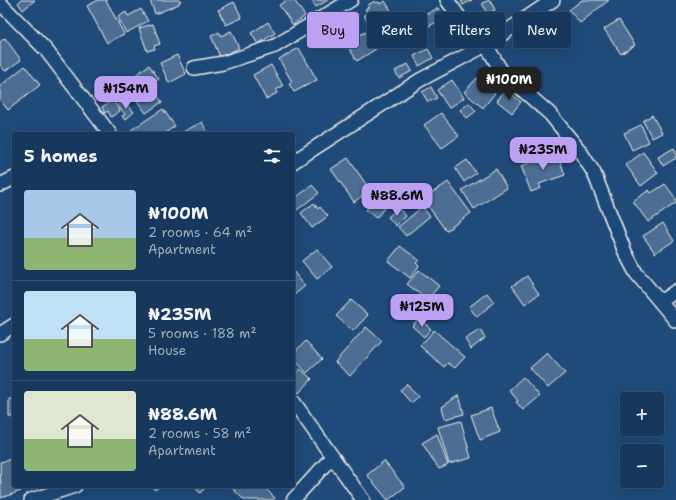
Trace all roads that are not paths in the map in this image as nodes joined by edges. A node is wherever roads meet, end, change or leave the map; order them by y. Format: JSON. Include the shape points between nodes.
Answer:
{"nodes":[{"id":1,"x":351,"y":0,"type":"edge"},
{"id":2,"x":447,"y":0,"type":"edge"},
{"id":3,"x":553,"y":0,"type":"edge"},
{"id":4,"x":0,"y":3,"type":"edge"},
{"id":5,"x":456,"y":12,"type":"edge"},
{"id":6,"x":505,"y":32,"type":"edge"},
{"id":7,"x":480,"y":48,"type":"edge"},
{"id":8,"x":488,"y":48,"type":"edge"},
{"id":9,"x":194,"y":68,"type":"dead end"},
{"id":10,"x":108,"y":132,"type":"edge"},
{"id":11,"x":295,"y":161,"type":"edge"},
{"id":12,"x":12,"y":179,"type":"edge"},
{"id":13,"x":0,"y":185,"type":"edge"},
{"id":14,"x":676,"y":291,"type":"edge"},
{"id":15,"x":660,"y":302,"type":"junction"},
{"id":16,"x":676,"y":321,"type":"edge"},
{"id":17,"x":12,"y":326,"type":"edge"},
{"id":18,"x":0,"y":334,"type":"edge"},
{"id":19,"x":295,"y":404,"type":"edge"},
{"id":20,"x":332,"y":457,"type":"junction"},
{"id":21,"x":69,"y":488,"type":"edge"},
{"id":22,"x":353,"y":494,"type":"edge"},
{"id":23,"x":31,"y":500,"type":"edge"},
{"id":24,"x":293,"y":500,"type":"edge"},
{"id":25,"x":363,"y":500,"type":"edge"}],
"edges":[{"from":1,"to":9,"type":"street","via":[[275,46],[223,63]]},
{"from":2,"to":5,"type":"street"},
{"from":3,"to":6,"type":"street"},
{"from":4,"to":10,"type":"street","via":[[46,50]]},
{"from":7,"to":11,"type":"street","via":[[420,80]]},
{"from":8,"to":15,"type":"street","via":[[502,72],[550,114],[580,152],[594,173],[625,252],[636,273]]},
{"from":12,"to":13,"type":"street"},
{"from":14,"to":15,"type":"street"},
{"from":15,"to":16,"type":"street"},
{"from":17,"to":18,"type":"street"},
{"from":19,"to":20,"type":"street"},
{"from":20,"to":22,"type":"street"},
{"from":20,"to":24,"type":"street"},
{"from":21,"to":23,"type":"street"},
{"from":22,"to":25,"type":"street"}]}
